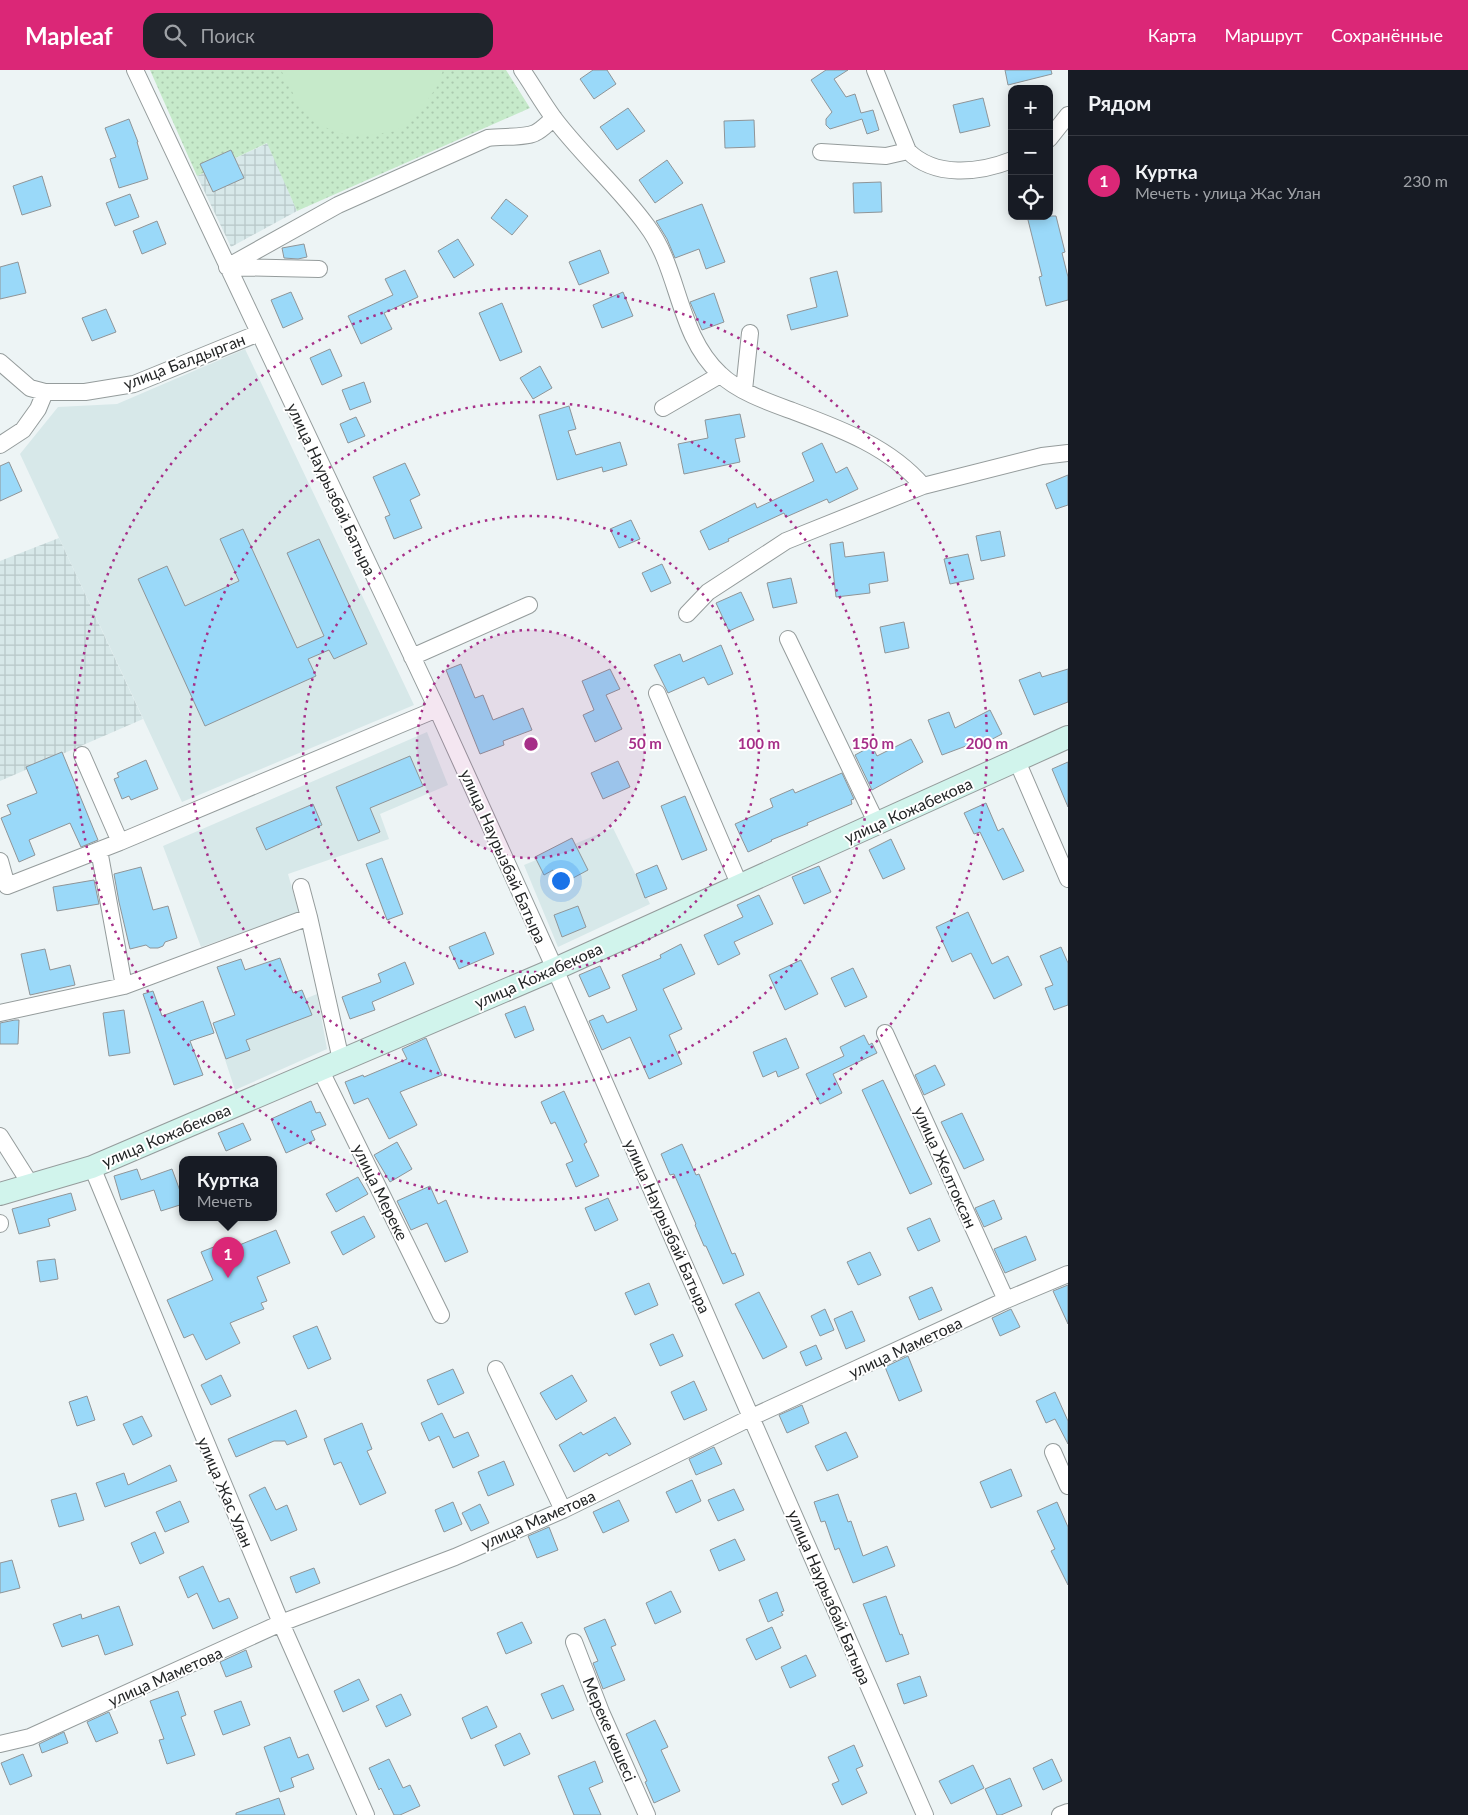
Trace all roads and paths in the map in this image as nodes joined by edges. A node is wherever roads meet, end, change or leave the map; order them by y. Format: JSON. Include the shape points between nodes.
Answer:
{"nodes":[{"id":1,"x":135,"y":70,"type":"edge"},
{"id":2,"x":522,"y":70,"type":"edge"},
{"id":3,"x":875,"y":70,"type":"edge"},
{"id":4,"x":1068,"y":116,"type":"edge"},
{"id":5,"x":554,"y":118,"type":"junction"},
{"id":6,"x":1053,"y":133,"type":"edge"},
{"id":7,"x":908,"y":151,"type":"junction"},
{"id":8,"x":821,"y":152,"type":"dead end"},
{"id":9,"x":1008,"y":162,"type":"edge"},
{"id":10,"x":227,"y":267,"type":"junction"},
{"id":11,"x":319,"y":269,"type":"dead end"},
{"id":12,"x":259,"y":333,"type":"junction"},
{"id":13,"x":750,"y":333,"type":"dead end"},
{"id":14,"x":0,"y":362,"type":"edge"},
{"id":15,"x":720,"y":375,"type":"junction"},
{"id":16,"x":744,"y":390,"type":"junction"},
{"id":17,"x":45,"y":392,"type":"junction"},
{"id":18,"x":663,"y":408,"type":"dead end"},
{"id":19,"x":0,"y":445,"type":"edge"},
{"id":20,"x":1068,"y":453,"type":"edge"},
{"id":21,"x":923,"y":486,"type":"junction"},
{"id":22,"x":530,"y":605,"type":"dead end"},
{"id":23,"x":687,"y":614,"type":"dead end"},
{"id":24,"x":788,"y":639,"type":"dead end"},
{"id":25,"x":412,"y":658,"type":"junction"},
{"id":26,"x":657,"y":693,"type":"dead end"},
{"id":27,"x":437,"y":709,"type":"junction"},
{"id":28,"x":1068,"y":737,"type":"edge"},
{"id":29,"x":82,"y":755,"type":"dead end"},
{"id":30,"x":1017,"y":761,"type":"junction"},
{"id":31,"x":877,"y":824,"type":"junction"},
{"id":32,"x":120,"y":842,"type":"junction"},
{"id":33,"x":99,"y":850,"type":"junction"},
{"id":34,"x":0,"y":861,"type":"edge"},
{"id":35,"x":1068,"y":879,"type":"edge"},
{"id":36,"x":740,"y":886,"type":"junction"},
{"id":37,"x":301,"y":887,"type":"dead end"},
{"id":38,"x":309,"y":917,"type":"junction"},
{"id":39,"x":555,"y":969,"type":"junction"},
{"id":40,"x":124,"y":986,"type":"junction"},
{"id":41,"x":0,"y":1013,"type":"edge"},
{"id":42,"x":885,"y":1033,"type":"dead end"},
{"id":43,"x":341,"y":1060,"type":"junction"},
{"id":44,"x":320,"y":1069,"type":"junction"},
{"id":45,"x":0,"y":1136,"type":"edge"},
{"id":46,"x":92,"y":1167,"type":"junction"},
{"id":47,"x":30,"y":1185,"type":"junction"},
{"id":48,"x":0,"y":1194,"type":"edge"},
{"id":49,"x":1068,"y":1274,"type":"edge"},
{"id":50,"x":1006,"y":1300,"type":"junction"},
{"id":51,"x":441,"y":1315,"type":"dead end"},
{"id":52,"x":496,"y":1369,"type":"dead end"},
{"id":53,"x":752,"y":1417,"type":"junction"},
{"id":54,"x":1053,"y":1452,"type":"dead end"},
{"id":55,"x":1068,"y":1486,"type":"edge"},
{"id":56,"x":563,"y":1510,"type":"junction"},
{"id":57,"x":281,"y":1624,"type":"junction"},
{"id":58,"x":574,"y":1642,"type":"dead end"},
{"id":59,"x":0,"y":1744,"type":"edge"},
{"id":60,"x":1068,"y":1812,"type":"edge"},
{"id":61,"x":366,"y":1815,"type":"edge"},
{"id":62,"x":647,"y":1815,"type":"edge"},
{"id":63,"x":925,"y":1815,"type":"edge"},
{"id":64,"x":1060,"y":1815,"type":"edge"}],
"edges":[{"from":1,"to":10,"type":"street","name":"улица Наурызбай Батыра"},
{"from":2,"to":5,"type":"street"},
{"from":3,"to":7,"type":"street"},
{"from":4,"to":6,"type":"street"},
{"from":5,"to":10,"type":"street","via":[[537,133],[488,138],[338,205]]},
{"from":5,"to":15,"type":"street","via":[[648,227],[662,252],[689,330]]},
{"from":7,"to":8,"type":"street","via":[[886,156]]},
{"from":7,"to":9,"type":"street","via":[[918,161],[938,169],[974,170]]},
{"from":10,"to":11,"type":"street"},
{"from":10,"to":12,"type":"street","name":"улица Наурызбай Батыра"},
{"from":12,"to":17,"type":"street","name":"улица Балдырган","via":[[134,384],[85,392]]},
{"from":12,"to":25,"type":"street","name":"улица Наурызбай Батыра"},
{"from":13,"to":16,"type":"street"},
{"from":14,"to":17,"type":"street","name":"улица Балдырган","via":[[30,388]]},
{"from":15,"to":16,"type":"street"},
{"from":15,"to":18,"type":"street"},
{"from":16,"to":21,"type":"street","via":[[829,424],[880,450],[910,470]]},
{"from":17,"to":19,"type":"street","via":[[23,430]]},
{"from":20,"to":21,"type":"street","via":[[1042,456]]},
{"from":21,"to":23,"type":"street","via":[[786,541],[708,592]]},
{"from":22,"to":25,"type":"street"},
{"from":24,"to":31,"type":"street"},
{"from":25,"to":27,"type":"street","name":"улица Наурызбай Батыра"},
{"from":26,"to":36,"type":"street"},
{"from":27,"to":32,"type":"street"},
{"from":27,"to":39,"type":"street","name":"улица Наурызбай Батыра"},
{"from":28,"to":30,"type":"main road","name":"улица Кожабекова"},
{"from":29,"to":32,"type":"street"},
{"from":30,"to":31,"type":"main road","name":"улица Кожабекова"},
{"from":30,"to":35,"type":"street"},
{"from":31,"to":36,"type":"main road","name":"улица Кожабекова"},
{"from":32,"to":33,"type":"street"},
{"from":33,"to":34,"type":"street","via":[[7,886]]},
{"from":33,"to":40,"type":"street"},
{"from":36,"to":39,"type":"main road","name":"улица Кожабекова"},
{"from":37,"to":38,"type":"street"},
{"from":38,"to":40,"type":"street"},
{"from":38,"to":43,"type":"street"},
{"from":39,"to":43,"type":"main road","name":"улица Кожабекова"},
{"from":39,"to":53,"type":"street","name":"улица Наурызбай Батыра"},
{"from":40,"to":41,"type":"street"},
{"from":42,"to":50,"type":"street","name":"улица Желтоксан"},
{"from":43,"to":44,"type":"main road","name":"улица Кожабекова"},
{"from":44,"to":46,"type":"main road","name":"улица Кожабекова"},
{"from":44,"to":51,"type":"street","name":"улица Мереке"},
{"from":45,"to":47,"type":"street"},
{"from":46,"to":47,"type":"main road","name":"улица Кожабекова"},
{"from":46,"to":57,"type":"street","name":"улица Жас Улан"},
{"from":47,"to":48,"type":"main road","name":"улица Кожабекова"},
{"from":49,"to":50,"type":"street","name":"улица Маметова"},
{"from":50,"to":53,"type":"street","name":"улица Маметова"},
{"from":52,"to":56,"type":"street"},
{"from":53,"to":56,"type":"street","name":"улица Маметова"},
{"from":53,"to":63,"type":"street","name":"улица Наурызбай Батыра"},
{"from":54,"to":55,"type":"street"},
{"from":56,"to":57,"type":"street","name":"улица Маметова"},
{"from":57,"to":59,"type":"street","name":"улица Маметова","via":[[30,1737]]},
{"from":57,"to":61,"type":"street","name":"улица Жас Улан"},
{"from":58,"to":62,"type":"street","name":"Мереке көшесі"},
{"from":60,"to":64,"type":"street"}]}
